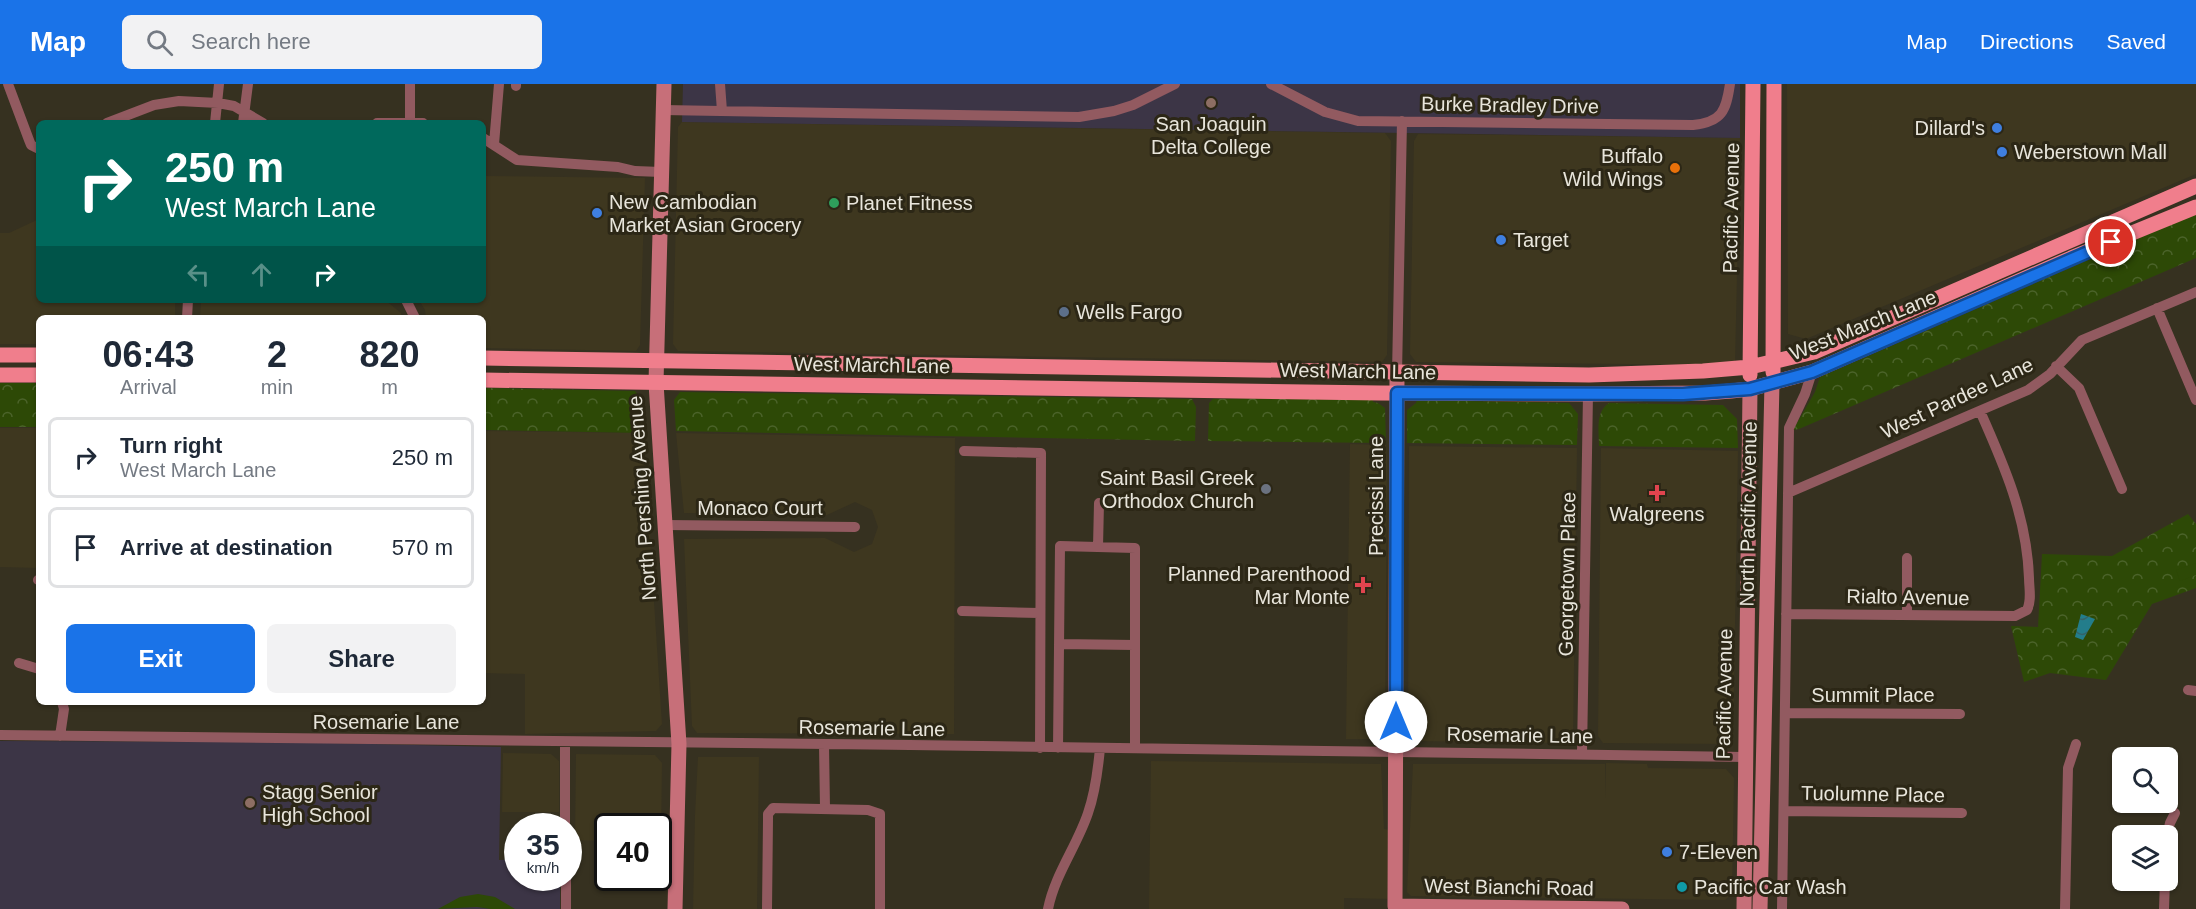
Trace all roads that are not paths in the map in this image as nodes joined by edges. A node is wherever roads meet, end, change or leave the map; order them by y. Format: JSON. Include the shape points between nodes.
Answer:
{"nodes":[{"id":1,"x":8,"y":84,"type":"edge"},
{"id":2,"x":219,"y":84,"type":"edge"},
{"id":3,"x":248,"y":84,"type":"edge"},
{"id":4,"x":410,"y":84,"type":"edge"},
{"id":5,"x":499,"y":84,"type":"edge"},
{"id":6,"x":664,"y":84,"type":"edge"},
{"id":7,"x":720,"y":84,"type":"edge"},
{"id":8,"x":1175,"y":84,"type":"edge"},
{"id":9,"x":1271,"y":84,"type":"edge"},
{"id":10,"x":1730,"y":84,"type":"edge"},
{"id":11,"x":1753,"y":84,"type":"edge"},
{"id":12,"x":1774,"y":84,"type":"edge"},
{"id":13,"x":218,"y":103,"type":"junction"},
{"id":14,"x":663,"y":110,"type":"junction"},
{"id":15,"x":722,"y":111,"type":"junction"},
{"id":16,"x":243,"y":118,"type":"edge"},
{"id":17,"x":115,"y":120,"type":"edge"},
{"id":18,"x":215,"y":120,"type":"edge"},
{"id":19,"x":410,"y":120,"type":"edge"},
{"id":20,"x":1402,"y":121,"type":"junction"},
{"id":21,"x":486,"y":140,"type":"edge"},
{"id":22,"x":494,"y":144,"type":"junction"},
{"id":23,"x":36,"y":147,"type":"edge"},
{"id":24,"x":661,"y":172,"type":"junction"},
{"id":25,"x":2196,"y":186,"type":"edge"},
{"id":26,"x":2196,"y":207,"type":"edge"},
{"id":27,"x":2196,"y":292,"type":"edge"},
{"id":28,"x":2157,"y":308,"type":"junction"},
{"id":29,"x":0,"y":355,"type":"edge"},
{"id":30,"x":36,"y":355,"type":"edge"},
{"id":31,"x":486,"y":358,"type":"edge"},
{"id":32,"x":656,"y":362,"type":"junction"},
{"id":33,"x":1773,"y":362,"type":"junction"},
{"id":34,"x":2056,"y":366,"type":"junction"},
{"id":35,"x":1750,"y":367,"type":"junction"},
{"id":36,"x":1812,"y":372,"type":"junction"},
{"id":37,"x":1397,"y":374,"type":"junction"},
{"id":38,"x":0,"y":375,"type":"edge"},
{"id":39,"x":36,"y":375,"type":"edge"},
{"id":40,"x":486,"y":380,"type":"edge"},
{"id":41,"x":656,"y":383,"type":"junction"},
{"id":42,"x":1772,"y":383,"type":"junction"},
{"id":43,"x":1750,"y":389,"type":"junction"},
{"id":44,"x":1397,"y":393,"type":"junction"},
{"id":45,"x":1588,"y":394,"type":"junction"},
{"id":46,"x":2196,"y":400,"type":"edge"},
{"id":47,"x":1980,"y":411,"type":"junction"},
{"id":48,"x":964,"y":451,"type":"dead end"},
{"id":49,"x":2122,"y":489,"type":"dead end"},
{"id":50,"x":1788,"y":493,"type":"junction"},
{"id":51,"x":1099,"y":503,"type":"dead end"},
{"id":52,"x":665,"y":525,"type":"junction"},
{"id":53,"x":855,"y":526,"type":"dead end"},
{"id":54,"x":1098,"y":547,"type":"junction"},
{"id":55,"x":1907,"y":558,"type":"dead end"},
{"id":56,"x":962,"y":611,"type":"dead end"},
{"id":57,"x":1039,"y":613,"type":"junction"},
{"id":58,"x":1786,"y":614,"type":"junction"},
{"id":59,"x":1907,"y":615,"type":"junction"},
{"id":60,"x":1059,"y":644,"type":"junction"},
{"id":61,"x":1136,"y":645,"type":"junction"},
{"id":62,"x":19,"y":663,"type":"dead end"},
{"id":63,"x":36,"y":668,"type":"edge"},
{"id":64,"x":66,"y":705,"type":"edge"},
{"id":65,"x":1785,"y":713,"type":"junction"},
{"id":66,"x":1960,"y":714,"type":"dead end"},
{"id":67,"x":0,"y":735,"type":"edge"},
{"id":68,"x":60,"y":736,"type":"junction"},
{"id":69,"x":565,"y":742,"type":"junction"},
{"id":70,"x":679,"y":744,"type":"junction"},
{"id":71,"x":2076,"y":744,"type":"dead end"},
{"id":72,"x":824,"y":746,"type":"junction"},
{"id":73,"x":1040,"y":748,"type":"junction"},
{"id":74,"x":1058,"y":748,"type":"junction"},
{"id":75,"x":1100,"y":748,"type":"junction"},
{"id":76,"x":1135,"y":748,"type":"junction"},
{"id":77,"x":1396,"y":751,"type":"junction"},
{"id":78,"x":1582,"y":754,"type":"junction"},
{"id":79,"x":1744,"y":757,"type":"junction"},
{"id":80,"x":1763,"y":799,"type":"junction"},
{"id":81,"x":825,"y":808,"type":"junction"},
{"id":82,"x":1784,"y":811,"type":"junction"},
{"id":83,"x":565,"y":813,"type":"edge"},
{"id":84,"x":1962,"y":813,"type":"dead end"},
{"id":85,"x":2175,"y":813,"type":"dead end"},
{"id":86,"x":2170,"y":825,"type":"edge"},
{"id":87,"x":566,"y":891,"type":"edge"},
{"id":88,"x":2165,"y":891,"type":"edge"},
{"id":89,"x":1395,"y":906,"type":"joint"},
{"id":90,"x":566,"y":909,"type":"edge"},
{"id":91,"x":675,"y":909,"type":"edge"},
{"id":92,"x":767,"y":909,"type":"edge"},
{"id":93,"x":880,"y":909,"type":"edge"},
{"id":94,"x":1048,"y":909,"type":"edge"},
{"id":95,"x":1622,"y":909,"type":"edge"},
{"id":96,"x":1743,"y":909,"type":"edge"},
{"id":97,"x":1760,"y":909,"type":"edge"},
{"id":98,"x":1782,"y":909,"type":"edge"},
{"id":99,"x":2065,"y":909,"type":"edge"},
{"id":100,"x":2164,"y":909,"type":"edge"}],
"edges":[{"from":1,"to":23,"type":"street","via":[[29,140]]},
{"from":2,"to":13,"type":"street"},
{"from":3,"to":16,"type":"street"},
{"from":4,"to":19,"type":"street"},
{"from":5,"to":22,"type":"street"},
{"from":6,"to":14,"type":"main road","name":"North Pershing Avenue"},
{"from":7,"to":15,"type":"street"},
{"from":8,"to":15,"type":"street","via":[[1133,105],[1079,117]]},
{"from":9,"to":20,"type":"street","name":"Burke Bradley Drive","via":[[1342,117]]},
{"from":10,"to":20,"type":"street","name":"Burke Bradley Drive","via":[[1722,114],[1712,122],[1693,125]]},
{"from":11,"to":35,"type":"main road","name":"Pacific Avenue"},
{"from":12,"to":33,"type":"main road","name":"North Pacific Avenue"},
{"from":13,"to":16,"type":"street","via":[[234,106]]},
{"from":13,"to":17,"type":"street","via":[[179,101],[154,105]]},
{"from":13,"to":18,"type":"street"},
{"from":14,"to":15,"type":"street"},
{"from":14,"to":24,"type":"main road","name":"North Pershing Avenue"},
{"from":20,"to":37,"type":"street","name":"Precissi Lane"},
{"from":21,"to":22,"type":"street"},
{"from":22,"to":24,"type":"street","via":[[517,160]]},
{"from":24,"to":32,"type":"main road","name":"North Pershing Avenue"},
{"from":25,"to":33,"type":"main road","name":"West March Lane","via":[[1814,352]]},
{"from":26,"to":36,"type":"main road","name":"West March Lane"},
{"from":27,"to":28,"type":"street","name":"West Pardee Lane"},
{"from":28,"to":34,"type":"street","name":"West Pardee Lane","via":[[2082,340]]},
{"from":28,"to":46,"type":"street"},
{"from":29,"to":30,"type":"main road"},
{"from":31,"to":32,"type":"main road","name":"West March Lane"},
{"from":32,"to":37,"type":"main road","name":"West March Lane"},
{"from":32,"to":41,"type":"main road","name":"North Pershing Avenue"},
{"from":33,"to":35,"type":"main road","name":"West March Lane"},
{"from":33,"to":42,"type":"main road","name":"North Pacific Avenue"},
{"from":34,"to":47,"type":"street","name":"West Pardee Lane","via":[[2028,390]]},
{"from":34,"to":49,"type":"street","via":[[2079,388]]},
{"from":35,"to":37,"type":"main road","name":"West March Lane","via":[[1589,375]]},
{"from":35,"to":43,"type":"main road","name":"Pacific Avenue"},
{"from":36,"to":42,"type":"main road","name":"West March Lane"},
{"from":36,"to":50,"type":"street","via":[[1789,428]]},
{"from":37,"to":44,"type":"main road","name":"Precissi Lane"},
{"from":38,"to":39,"type":"main road"},
{"from":40,"to":41,"type":"main road","name":"West March Lane"},
{"from":41,"to":44,"type":"main road","name":"West March Lane"},
{"from":41,"to":52,"type":"main road","name":"North Pershing Avenue"},
{"from":42,"to":43,"type":"main road","name":"West March Lane"},
{"from":42,"to":80,"type":"main road","name":"North Pacific Avenue"},
{"from":43,"to":45,"type":"main road","name":"West March Lane"},
{"from":43,"to":79,"type":"main road","name":"Pacific Avenue"},
{"from":44,"to":45,"type":"main road","name":"West March Lane"},
{"from":44,"to":77,"type":"main road","name":"Precissi Lane"},
{"from":45,"to":78,"type":"street","name":"Georgetown Place"},
{"from":47,"to":50,"type":"street","name":"West Pardee Lane"},
{"from":47,"to":59,"type":"street","name":"Rialto Avenue","via":[[2021,516],[2028,554],[2027,610],[2015,616]]},
{"from":48,"to":57,"type":"street","via":[[1041,453]]},
{"from":50,"to":58,"type":"street"},
{"from":51,"to":54,"type":"street"},
{"from":52,"to":53,"type":"street","name":"Monaco Court"},
{"from":52,"to":70,"type":"main road","name":"North Pershing Avenue"},
{"from":54,"to":60,"type":"street","via":[[1060,546]]},
{"from":54,"to":61,"type":"street","via":[[1135,548]]},
{"from":55,"to":59,"type":"street"},
{"from":56,"to":57,"type":"street"},
{"from":57,"to":73,"type":"street"},
{"from":58,"to":59,"type":"street","name":"Rialto Avenue"},
{"from":58,"to":65,"type":"street"},
{"from":60,"to":61,"type":"street"},
{"from":60,"to":74,"type":"street"},
{"from":61,"to":76,"type":"street"},
{"from":62,"to":63,"type":"street"},
{"from":64,"to":68,"type":"street"},
{"from":65,"to":66,"type":"street","name":"Summit Place"},
{"from":65,"to":82,"type":"street"},
{"from":67,"to":68,"type":"street","name":"Rosemarie Lane"},
{"from":68,"to":69,"type":"street","name":"Rosemarie Lane"},
{"from":69,"to":70,"type":"street","name":"Rosemarie Lane"},
{"from":69,"to":83,"type":"street"},
{"from":70,"to":72,"type":"street","name":"Rosemarie Lane"},
{"from":70,"to":91,"type":"main road","name":"North Pershing Avenue"},
{"from":71,"to":99,"type":"street","via":[[2068,768]]},
{"from":72,"to":73,"type":"street","name":"Rosemarie Lane"},
{"from":72,"to":81,"type":"street"},
{"from":73,"to":74,"type":"street","name":"Rosemarie Lane"},
{"from":74,"to":75,"type":"street","name":"Rosemarie Lane"},
{"from":75,"to":76,"type":"street","name":"Rosemarie Lane"},
{"from":75,"to":94,"type":"street","via":[[1088,814]]},
{"from":76,"to":77,"type":"street","name":"Rosemarie Lane"},
{"from":77,"to":78,"type":"street","name":"Rosemarie Lane"},
{"from":77,"to":89,"type":"main road","name":"Precissi Lane"},
{"from":78,"to":79,"type":"street","name":"Rosemarie Lane"},
{"from":79,"to":80,"type":"main road","via":[[1753,763]]},
{"from":79,"to":96,"type":"main road","name":"Pacific Avenue"},
{"from":80,"to":97,"type":"main road","name":"North Pacific Avenue"},
{"from":81,"to":92,"type":"street","via":[[773,808],[768,814]]},
{"from":81,"to":93,"type":"street","via":[[880,813]]},
{"from":82,"to":84,"type":"street","name":"Tuolumne Place"},
{"from":82,"to":98,"type":"street"},
{"from":85,"to":86,"type":"street"},
{"from":87,"to":90,"type":"street"},
{"from":88,"to":100,"type":"street"},
{"from":89,"to":95,"type":"main road","name":"West Bianchi Road"}]}
